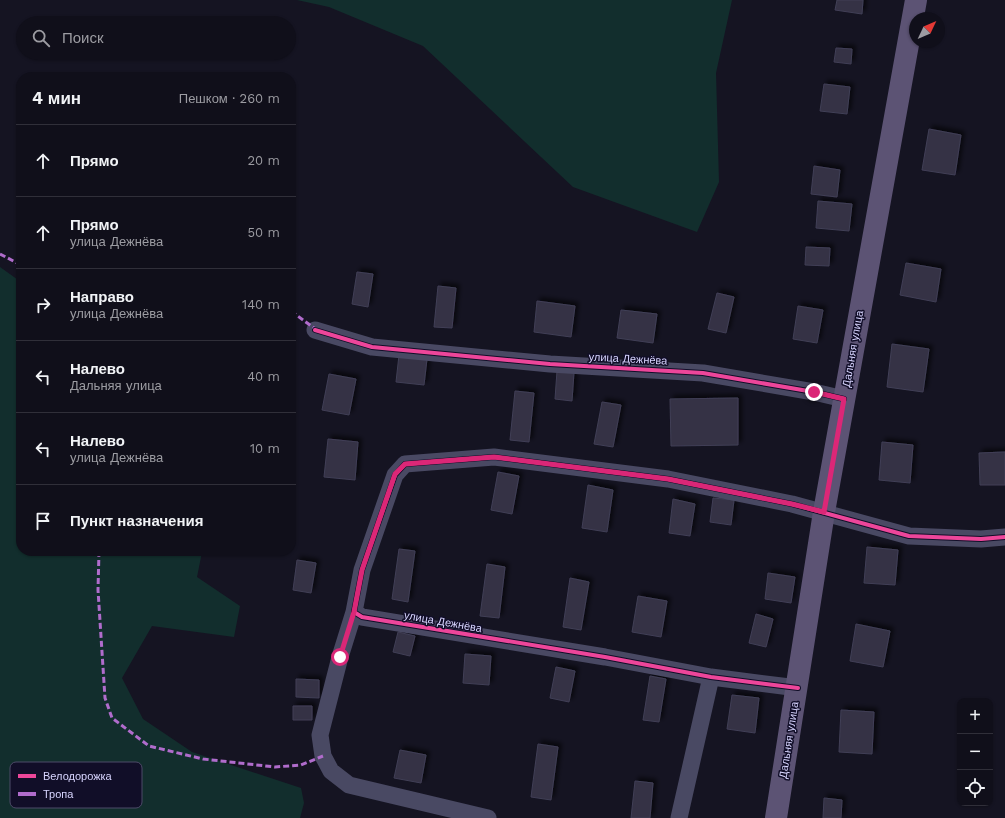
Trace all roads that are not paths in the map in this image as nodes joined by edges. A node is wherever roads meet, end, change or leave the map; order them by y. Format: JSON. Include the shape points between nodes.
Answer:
{"nodes":[{"id":1,"x":916,"y":0,"type":"edge"},
{"id":2,"x":315,"y":330,"type":"dead end"},
{"id":3,"x":844,"y":399,"type":"junction"},
{"id":4,"x":824,"y":512,"type":"junction"},
{"id":5,"x":1005,"y":537,"type":"edge"},
{"id":6,"x":354,"y":612,"type":"junction"},
{"id":7,"x":711,"y":677,"type":"junction"},
{"id":8,"x":798,"y":688,"type":"junction"},
{"id":9,"x":488,"y":818,"type":"edge"},
{"id":10,"x":679,"y":818,"type":"edge"},
{"id":11,"x":776,"y":818,"type":"edge"}],
"edges":[{"from":1,"to":3,"type":"main road","name":"Дальняя улица"},
{"from":2,"to":3,"type":"street","name":"улица Дежнёва","via":[[372,347],[550,364],[703,372]]},
{"from":3,"to":4,"type":"main road","name":"Дальняя улица"},
{"from":4,"to":5,"type":"street","via":[[909,536],[982,539]]},
{"from":4,"to":6,"type":"street","via":[[668,479],[494,457],[405,464],[395,474],[362,570]]},
{"from":4,"to":8,"type":"main road","name":"Дальняя улица"},
{"from":6,"to":7,"type":"street","name":"улица Дежнёва","via":[[362,617],[377,620]]},
{"from":6,"to":9,"type":"street","via":[[320,735],[323,756],[331,771],[349,785]]},
{"from":7,"to":8,"type":"street","name":"улица Дежнёва"},
{"from":7,"to":10,"type":"street"},
{"from":8,"to":11,"type":"main road","name":"Дальняя улица"}]}
